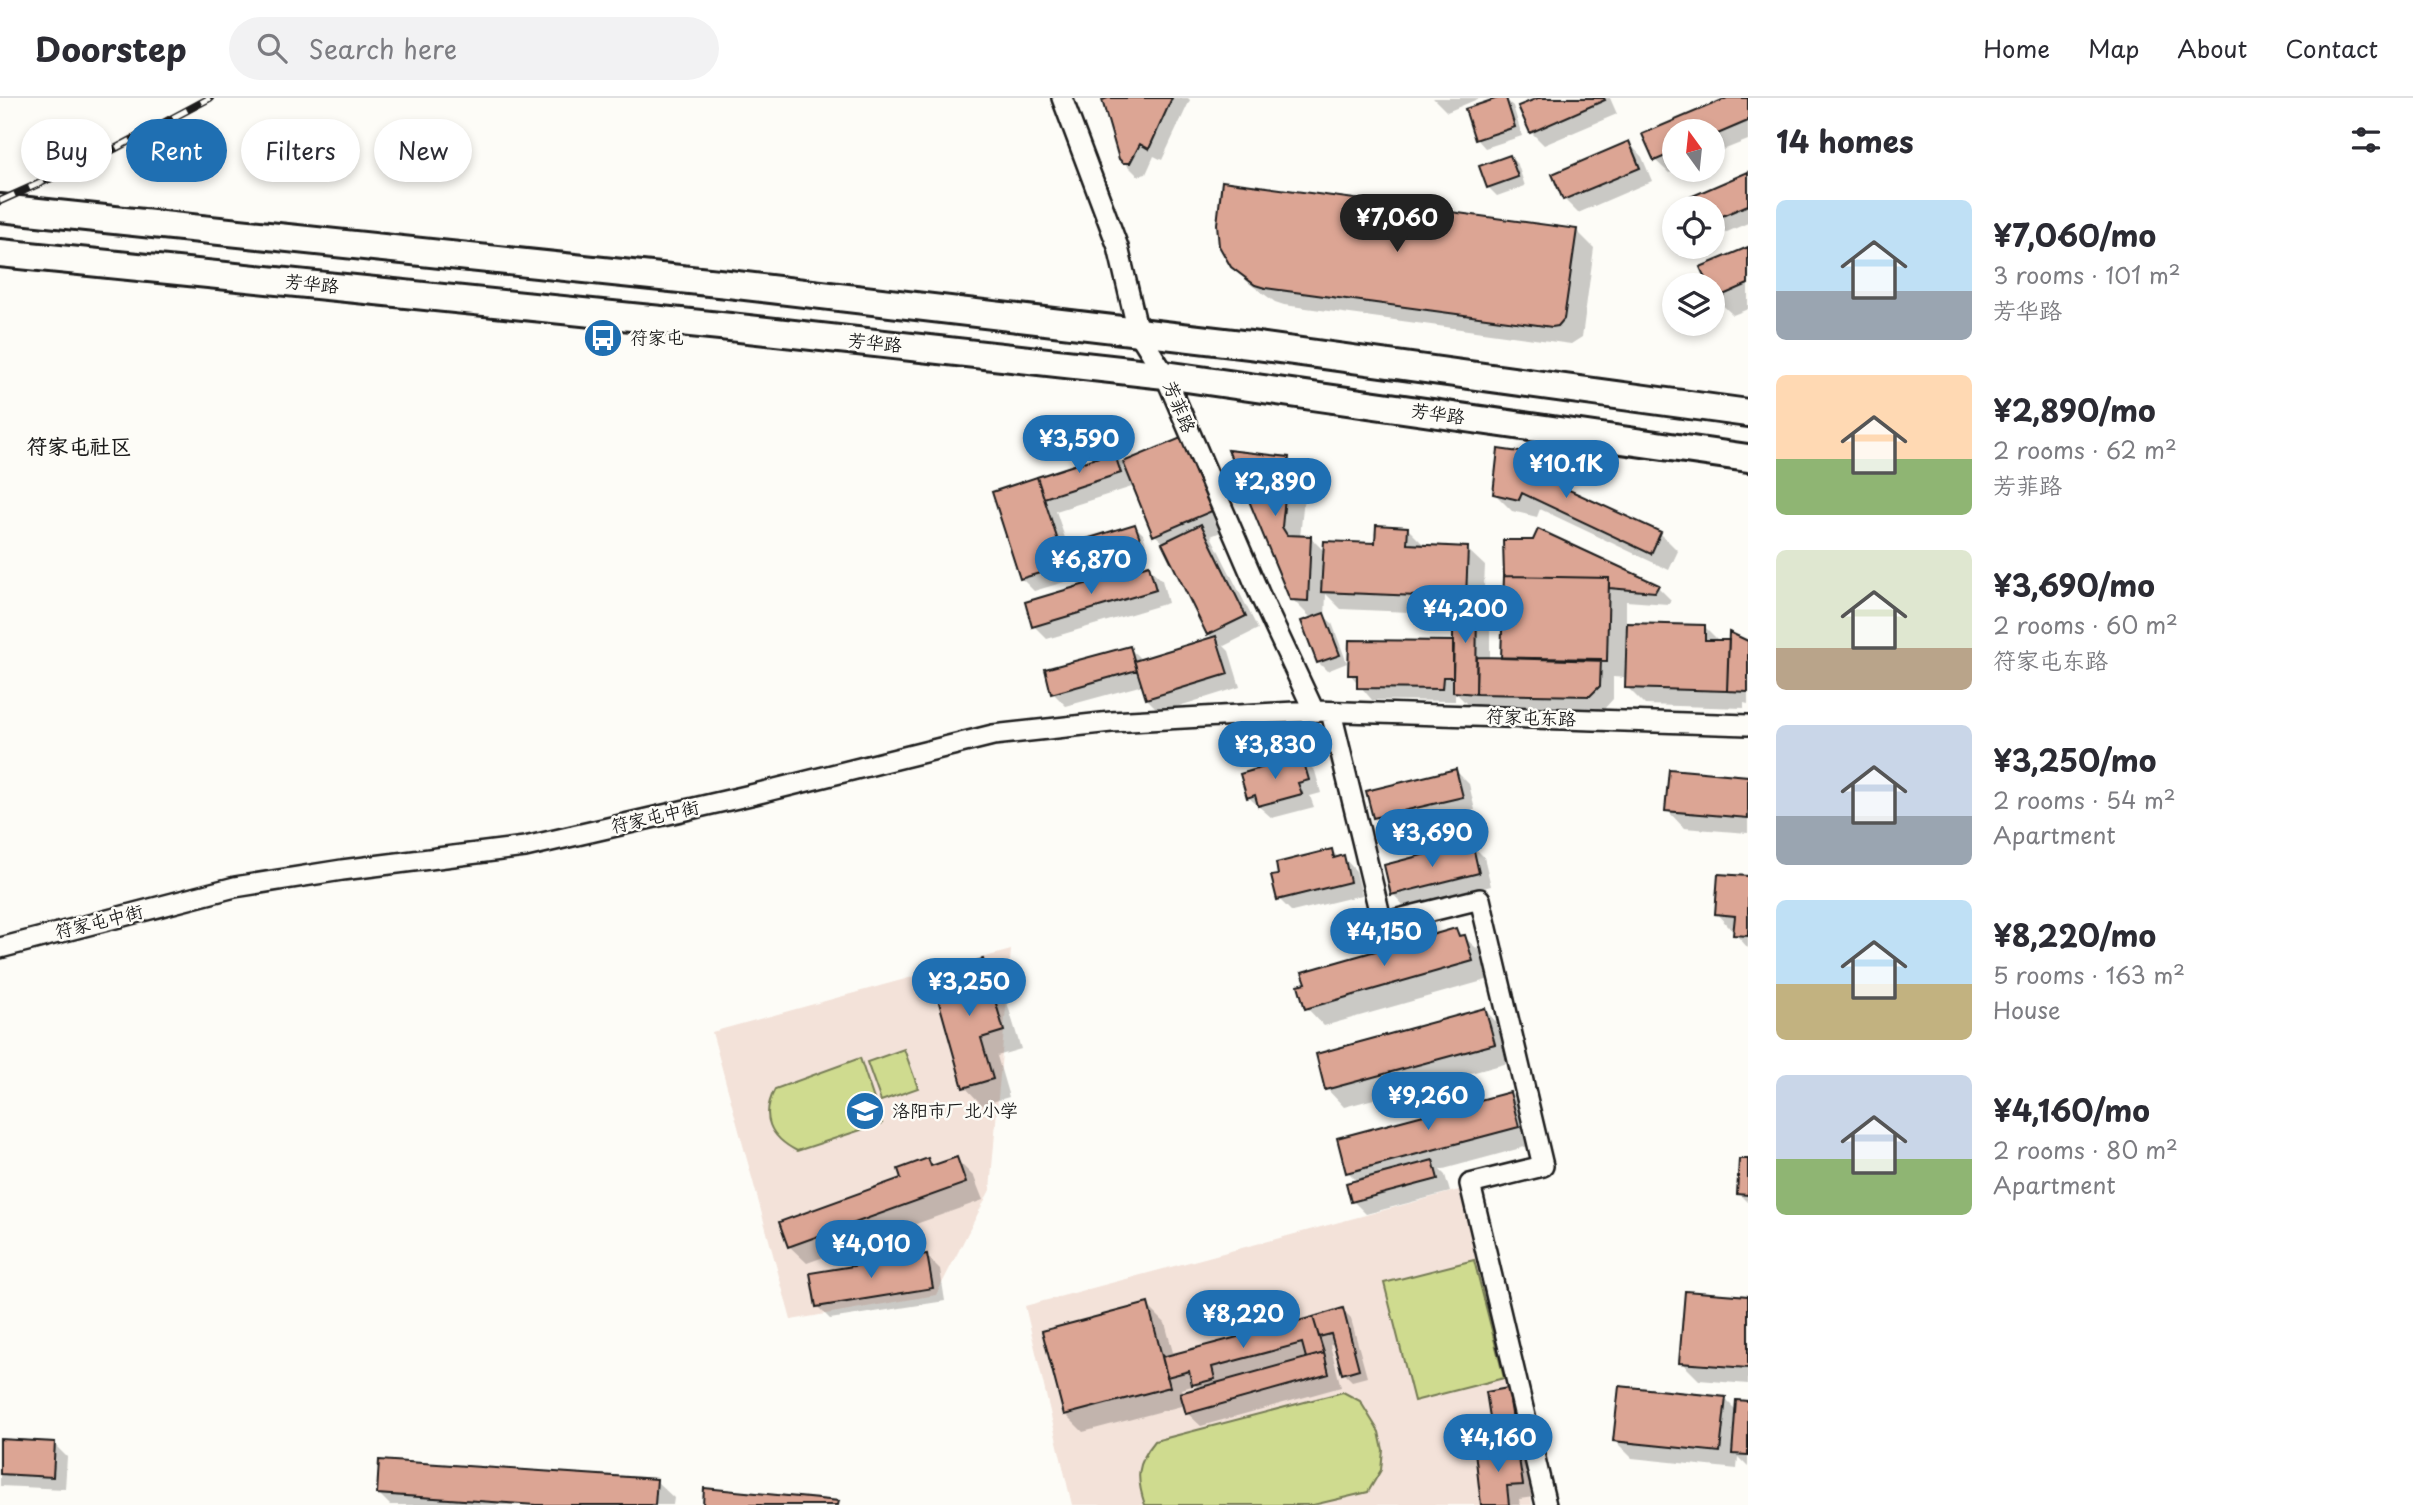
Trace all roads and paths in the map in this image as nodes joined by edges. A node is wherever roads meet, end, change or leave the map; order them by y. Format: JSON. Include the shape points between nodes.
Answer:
{"nodes":[{"id":1,"x":1062,"y":98,"type":"edge"},
{"id":2,"x":0,"y":208,"type":"edge"},
{"id":3,"x":0,"y":253,"type":"edge"},
{"id":4,"x":1138,"y":332,"type":"junction"},
{"id":5,"x":1165,"y":375,"type":"junction"},
{"id":6,"x":1748,"y":413,"type":"edge"},
{"id":7,"x":1748,"y":457,"type":"edge"},
{"id":8,"x":1323,"y":711,"type":"junction"},
{"id":9,"x":1748,"y":725,"type":"edge"},
{"id":10,"x":0,"y":948,"type":"edge"},
{"id":11,"x":1546,"y":1505,"type":"edge"}],
"edges":[{"from":1,"to":4,"type":"street","name":"芳菲路","via":[[1118,247]]},
{"from":2,"to":4,"type":"main road"},
{"from":3,"to":5,"type":"main road","name":"芳华路"},
{"from":4,"to":5,"type":"street","name":"芳菲路"},
{"from":4,"to":6,"type":"main road"},
{"from":5,"to":7,"type":"main road","name":"芳华路"},
{"from":5,"to":8,"type":"street","name":"芳菲路","via":[[1259,593]]},
{"from":8,"to":9,"type":"street","name":"符家屯东路"},
{"from":8,"to":10,"type":"street","name":"符家屯中街","via":[[1111,722],[993,735],[525,847],[235,887]]},
{"from":8,"to":11,"type":"street","name":"芳菲路","via":[[1382,923],[1480,900],[1544,1166],[1470,1184]]}]}
